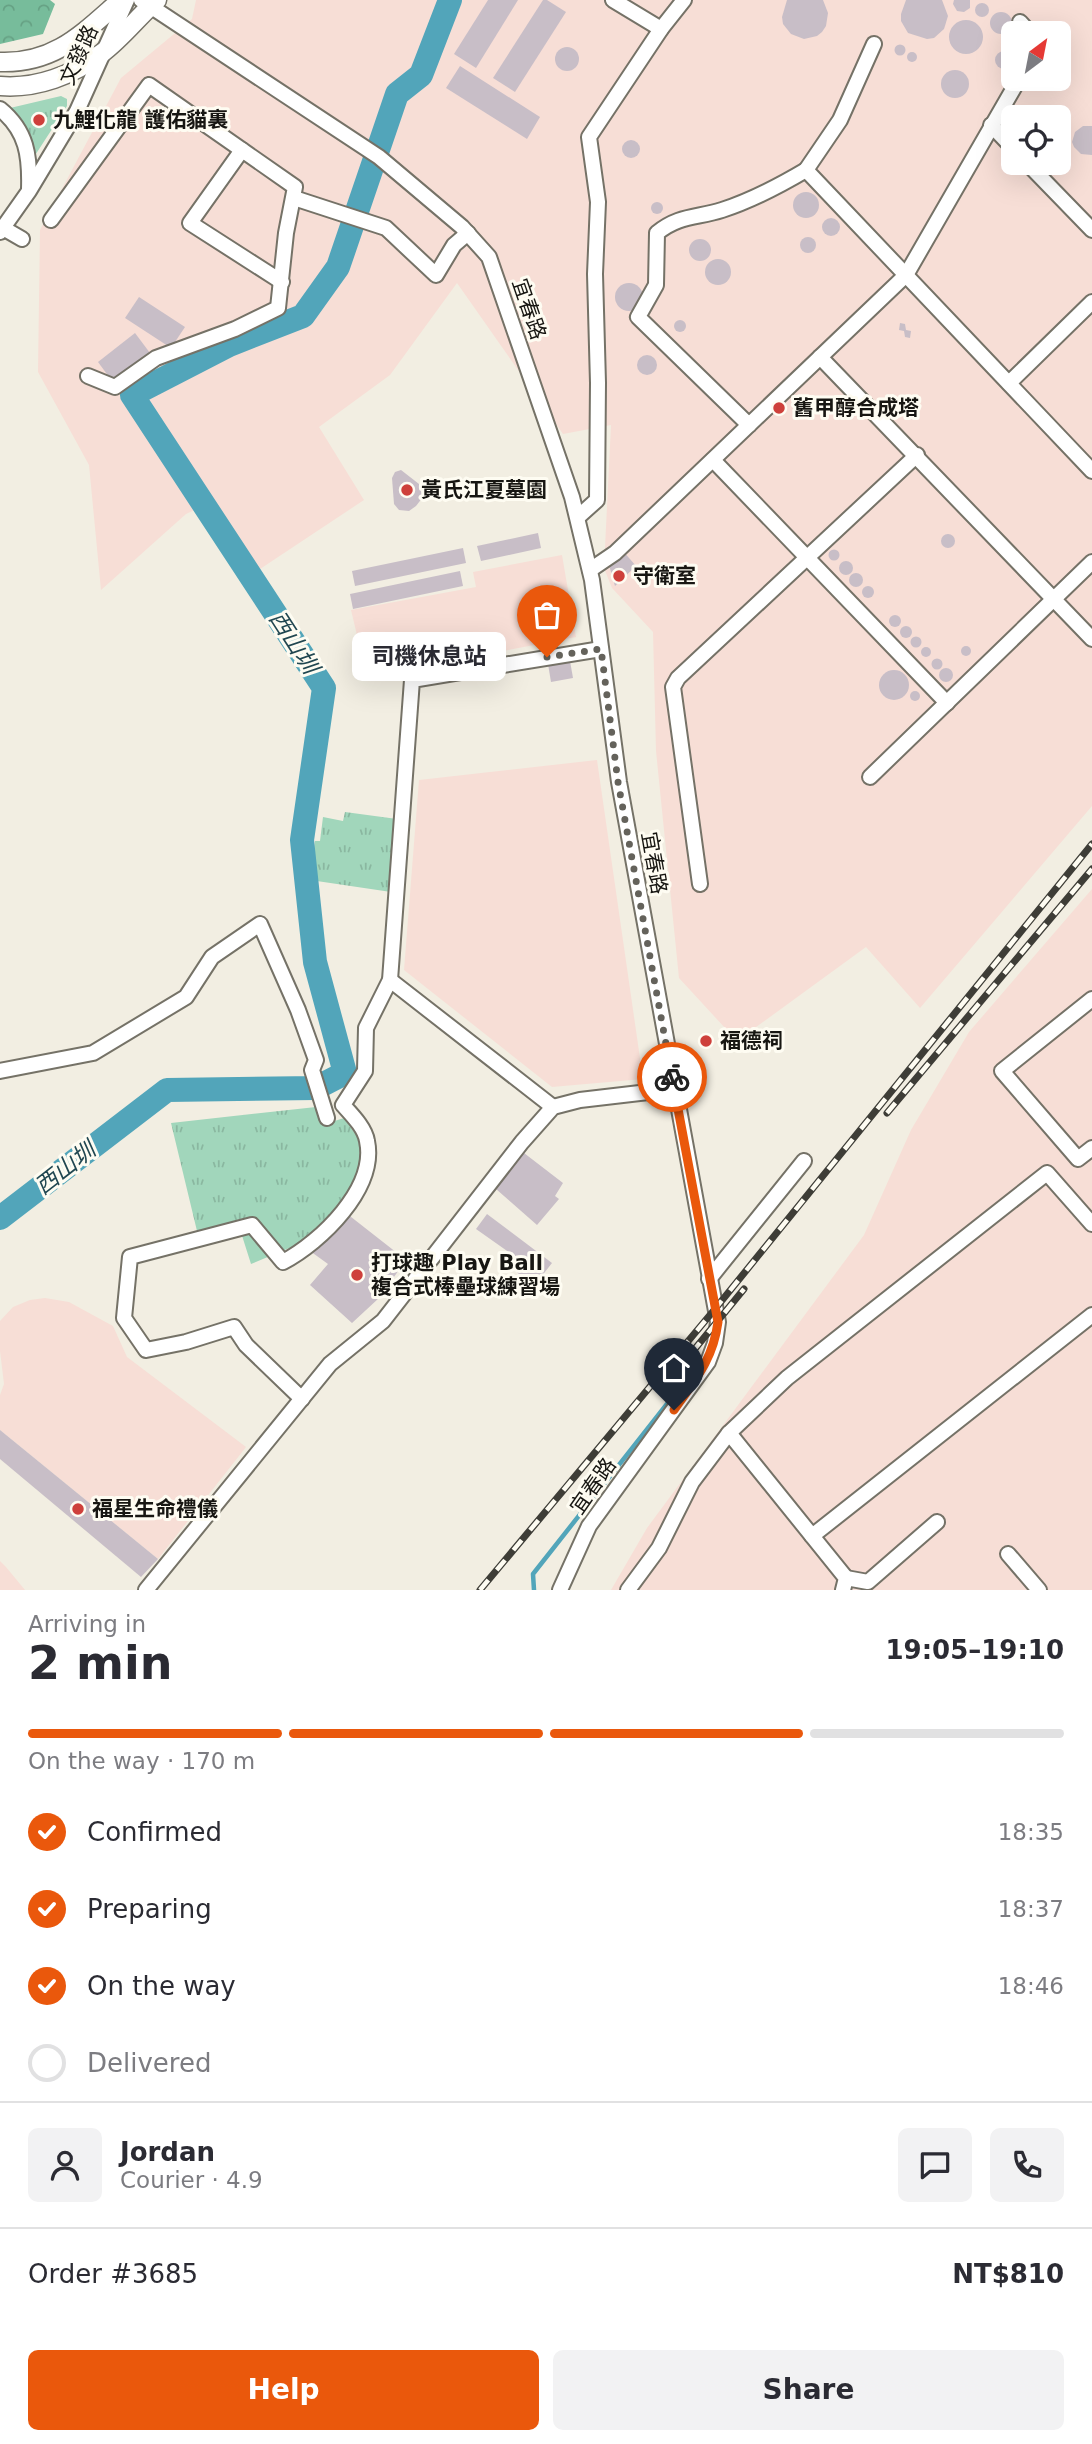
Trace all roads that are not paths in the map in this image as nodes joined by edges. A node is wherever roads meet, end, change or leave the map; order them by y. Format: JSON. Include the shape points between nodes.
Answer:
{"nodes":[{"id":1,"x":121,"y":0,"type":"edge"},
{"id":2,"x":127,"y":0,"type":"edge"},
{"id":3,"x":613,"y":0,"type":"edge"},
{"id":4,"x":684,"y":0,"type":"edge"},
{"id":5,"x":149,"y":2,"type":"edge"},
{"id":6,"x":661,"y":29,"type":"junction"},
{"id":7,"x":874,"y":44,"type":"dead end"},
{"id":8,"x":102,"y":53,"type":"junction"},
{"id":9,"x":0,"y":62,"type":"edge"},
{"id":10,"x":0,"y":86,"type":"edge"},
{"id":11,"x":1012,"y":91,"type":"edge"},
{"id":12,"x":0,"y":109,"type":"edge"},
{"id":13,"x":991,"y":125,"type":"junction"},
{"id":14,"x":1001,"y":135,"type":"edge"},
{"id":15,"x":242,"y":150,"type":"junction"},
{"id":16,"x":806,"y":170,"type":"junction"},
{"id":17,"x":1039,"y":175,"type":"edge"},
{"id":18,"x":29,"y":191,"type":"junction"},
{"id":19,"x":294,"y":198,"type":"junction"},
{"id":20,"x":51,"y":220,"type":"dead end"},
{"id":21,"x":1,"y":230,"type":"edge"},
{"id":22,"x":1092,"y":230,"type":"edge"},
{"id":23,"x":468,"y":233,"type":"junction"},
{"id":24,"x":22,"y":239,"type":"dead end"},
{"id":25,"x":906,"y":275,"type":"junction"},
{"id":26,"x":282,"y":282,"type":"junction"},
{"id":27,"x":1092,"y":302,"type":"edge"},
{"id":28,"x":820,"y":357,"type":"junction"},
{"id":29,"x":88,"y":376,"type":"dead end"},
{"id":30,"x":1009,"y":383,"type":"junction"},
{"id":31,"x":748,"y":425,"type":"junction"},
{"id":32,"x":917,"y":455,"type":"junction"},
{"id":33,"x":713,"y":460,"type":"junction"},
{"id":34,"x":1092,"y":471,"type":"edge"},
{"id":35,"x":578,"y":517,"type":"junction"},
{"id":36,"x":806,"y":559,"type":"junction"},
{"id":37,"x":1092,"y":562,"type":"edge"},
{"id":38,"x":590,"y":570,"type":"junction"},
{"id":39,"x":1055,"y":598,"type":"junction"},
{"id":40,"x":1092,"y":639,"type":"edge"},
{"id":41,"x":601,"y":649,"type":"junction"},
{"id":42,"x":947,"y":703,"type":"junction"},
{"id":43,"x":870,"y":777,"type":"dead end"},
{"id":44,"x":700,"y":884,"type":"dead end"},
{"id":45,"x":390,"y":980,"type":"junction"},
{"id":46,"x":1092,"y":999,"type":"edge"},
{"id":47,"x":0,"y":1071,"type":"edge"},
{"id":48,"x":674,"y":1089,"type":"junction"},
{"id":49,"x":553,"y":1107,"type":"junction"},
{"id":50,"x":327,"y":1118,"type":"dead end"},
{"id":51,"x":1092,"y":1148,"type":"edge"},
{"id":52,"x":804,"y":1161,"type":"dead end"},
{"id":53,"x":1092,"y":1224,"type":"edge"},
{"id":54,"x":709,"y":1279,"type":"junction"},
{"id":55,"x":1092,"y":1315,"type":"edge"},
{"id":56,"x":302,"y":1399,"type":"junction"},
{"id":57,"x":729,"y":1433,"type":"junction"},
{"id":58,"x":937,"y":1522,"type":"dead end"},
{"id":59,"x":812,"y":1536,"type":"junction"},
{"id":60,"x":1008,"y":1554,"type":"dead end"},
{"id":61,"x":845,"y":1584,"type":"edge"},
{"id":62,"x":146,"y":1590,"type":"edge"},
{"id":63,"x":560,"y":1590,"type":"edge"},
{"id":64,"x":628,"y":1590,"type":"edge"},
{"id":65,"x":1039,"y":1590,"type":"edge"}],
"edges":[{"from":1,"to":9,"type":"main road","via":[[69,45],[41,58]]},
{"from":2,"to":8,"type":"street","name":"文發路"},
{"from":3,"to":6,"type":"street"},
{"from":4,"to":6,"type":"street"},
{"from":5,"to":8,"type":"main road"},
{"from":5,"to":23,"type":"street","name":"宜春路","via":[[379,157]]},
{"from":6,"to":35,"type":"street","via":[[589,137],[598,202],[594,274],[597,500]]},
{"from":7,"to":16,"type":"street","via":[[840,120]]},
{"from":8,"to":10,"type":"main road","via":[[58,79]]},
{"from":8,"to":18,"type":"street","name":"文發路","via":[[77,111]]},
{"from":11,"to":13,"type":"street"},
{"from":12,"to":18,"type":"street","via":[[24,138]]},
{"from":13,"to":14,"type":"street"},
{"from":13,"to":25,"type":"street"},
{"from":15,"to":19,"type":"street","via":[[295,187]]},
{"from":15,"to":20,"type":"street","via":[[149,85]]},
{"from":15,"to":26,"type":"street","via":[[190,223]]},
{"from":16,"to":25,"type":"street"},
{"from":16,"to":31,"type":"street","via":[[767,193],[670,222],[657,233],[656,285],[638,317]]},
{"from":17,"to":22,"type":"street"},
{"from":18,"to":21,"type":"street","name":"文發路"},
{"from":19,"to":23,"type":"street","via":[[386,228],[436,275],[454,245]]},
{"from":19,"to":26,"type":"street"},
{"from":21,"to":24,"type":"street"},
{"from":23,"to":35,"type":"street","name":"宜春路","via":[[489,257]]},
{"from":25,"to":28,"type":"street"},
{"from":25,"to":30,"type":"street"},
{"from":26,"to":29,"type":"street","via":[[278,309],[156,358],[115,387]]},
{"from":27,"to":30,"type":"street"},
{"from":28,"to":31,"type":"street"},
{"from":28,"to":32,"type":"street"},
{"from":30,"to":34,"type":"street"},
{"from":31,"to":33,"type":"street"},
{"from":32,"to":36,"type":"street"},
{"from":32,"to":39,"type":"street"},
{"from":33,"to":36,"type":"street"},
{"from":33,"to":38,"type":"street"},
{"from":35,"to":38,"type":"street","name":"宜春路"},
{"from":36,"to":42,"type":"street"},
{"from":36,"to":44,"type":"street","via":[[673,687]]},
{"from":37,"to":39,"type":"street"},
{"from":38,"to":41,"type":"street","name":"宜春路"},
{"from":39,"to":40,"type":"street"},
{"from":39,"to":42,"type":"street"},
{"from":41,"to":45,"type":"street","via":[[412,680]]},
{"from":41,"to":48,"type":"street","name":"宜春路","via":[[618,782]]},
{"from":42,"to":43,"type":"street"},
{"from":45,"to":49,"type":"street"},
{"from":45,"to":56,"type":"street","via":[[366,1028],[365,1071],[343,1105],[367,1138],[365,1176],[335,1220],[304,1251],[283,1262],[252,1225],[130,1257],[124,1318],[146,1350],[234,1327],[246,1345]]},
{"from":46,"to":51,"type":"street","via":[[1002,1071],[1078,1159]]},
{"from":47,"to":50,"type":"street","via":[[93,1054],[186,997],[212,957],[260,924],[316,1060],[312,1070]]},
{"from":48,"to":49,"type":"street"},
{"from":48,"to":54,"type":"street","name":"宜春路"},
{"from":49,"to":56,"type":"street","via":[[383,1321],[330,1364]]},
{"from":52,"to":54,"type":"street"},
{"from":53,"to":57,"type":"street","via":[[1047,1173],[787,1378]]},
{"from":54,"to":63,"type":"street","name":"宜春路","via":[[718,1322],[708,1362],[589,1526]]},
{"from":55,"to":59,"type":"street"},
{"from":56,"to":62,"type":"street"},
{"from":57,"to":59,"type":"street"},
{"from":57,"to":64,"type":"street","via":[[692,1482],[659,1548]]},
{"from":58,"to":61,"type":"street","via":[[868,1582]]},
{"from":59,"to":61,"type":"street"},
{"from":60,"to":65,"type":"street"}]}
